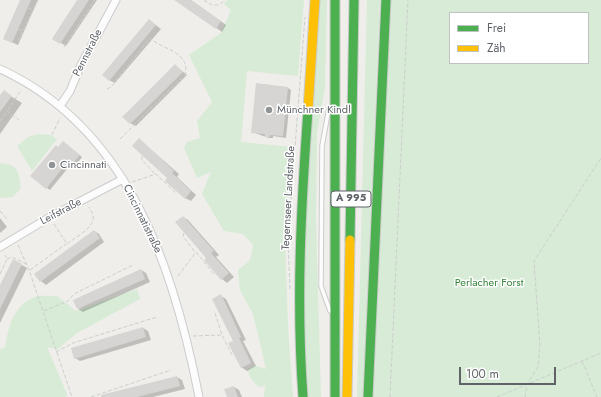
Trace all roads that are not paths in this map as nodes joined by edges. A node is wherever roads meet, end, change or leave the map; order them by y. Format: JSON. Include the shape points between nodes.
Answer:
{"nodes":[{"id":1,"x":116,"y":0,"type":"edge"},
{"id":2,"x":315,"y":0,"type":"edge"},
{"id":3,"x":335,"y":0,"type":"edge"},
{"id":4,"x":354,"y":0,"type":"edge"},
{"id":5,"x":386,"y":0,"type":"edge"},
{"id":6,"x":0,"y":69,"type":"edge"},
{"id":7,"x":334,"y":79,"type":"junction"},
{"id":8,"x":60,"y":106,"type":"junction"},
{"id":9,"x":123,"y":180,"type":"junction"},
{"id":10,"x":0,"y":247,"type":"edge"},
{"id":11,"x":334,"y":322,"type":"junction"},
{"id":12,"x":199,"y":397,"type":"edge"},
{"id":13,"x":303,"y":397,"type":"edge"},
{"id":14,"x":335,"y":397,"type":"edge"},
{"id":15,"x":347,"y":397,"type":"edge"},
{"id":16,"x":368,"y":397,"type":"edge"}],
"edges":[{"from":1,"to":8,"type":"street","name":"Pennstraße","via":[[80,67],[70,92]]},
{"from":2,"to":13,"type":"main road","name":"Tegernseer Landstraße","via":[[300,202],[298,266]]},
{"from":3,"to":7,"type":"main road","number":"A 995"},
{"from":4,"to":15,"type":"main road","number":"A 995"},
{"from":5,"to":16,"type":"main road"},
{"from":6,"to":8,"type":"street","name":"Cincinnatistraße"},
{"from":7,"to":11,"type":"main road","number":"A 995"},
{"from":7,"to":11,"type":"lane","via":[[322,146],[320,221],[320,286]]},
{"from":8,"to":9,"type":"street","name":"Cincinnatistraße","via":[[98,145]]},
{"from":9,"to":10,"type":"street","name":"Leifstraße","via":[[50,217]]},
{"from":9,"to":12,"type":"street","name":"Cincinnatistraße","via":[[147,224],[167,274],[179,310]]},
{"from":11,"to":14,"type":"main road","number":"A 995"}]}
